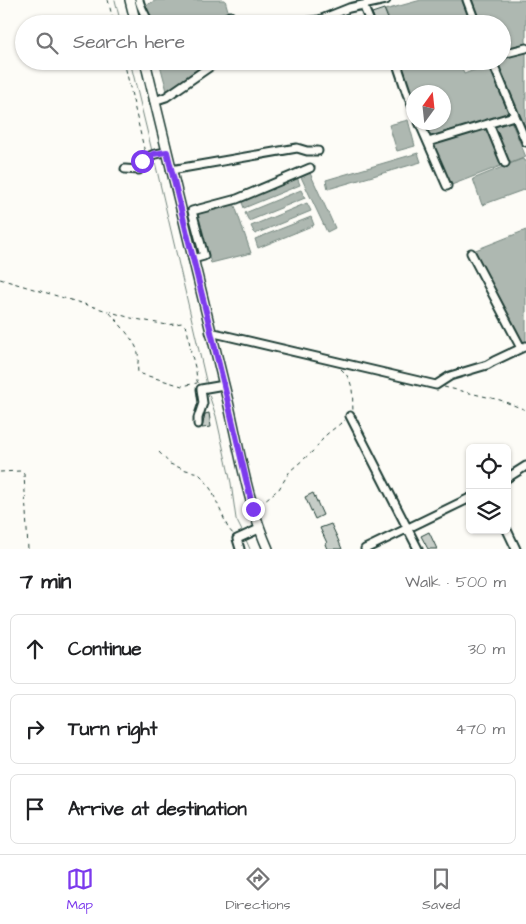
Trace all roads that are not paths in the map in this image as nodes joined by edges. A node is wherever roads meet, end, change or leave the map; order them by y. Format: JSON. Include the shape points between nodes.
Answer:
{"nodes":[{"id":1,"x":130,"y":0,"type":"edge"},
{"id":2,"x":139,"y":0,"type":"edge"},
{"id":3,"x":386,"y":0,"type":"edge"},
{"id":4,"x":467,"y":0,"type":"edge"},
{"id":5,"x":363,"y":5,"type":"junction"},
{"id":6,"x":134,"y":15,"type":"edge"},
{"id":7,"x":145,"y":15,"type":"edge"},
{"id":8,"x":332,"y":15,"type":"edge"},
{"id":9,"x":367,"y":15,"type":"edge"},
{"id":10,"x":473,"y":15,"type":"edge"},
{"id":11,"x":526,"y":48,"type":"edge"},
{"id":12,"x":511,"y":52,"type":"edge"},
{"id":13,"x":147,"y":70,"type":"edge"},
{"id":14,"x":205,"y":70,"type":"edge"},
{"id":15,"x":399,"y":70,"type":"edge"},
{"id":16,"x":496,"y":70,"type":"edge"},
{"id":17,"x":406,"y":91,"type":"edge"},
{"id":18,"x":154,"y":100,"type":"junction"},
{"id":19,"x":514,"y":116,"type":"junction"},
{"id":20,"x":488,"y":124,"type":"junction"},
{"id":21,"x":423,"y":130,"type":"edge"},
{"id":22,"x":428,"y":142,"type":"junction"},
{"id":23,"x":526,"y":142,"type":"edge"},
{"id":24,"x":318,"y":151,"type":"dead end"},
{"id":25,"x":167,"y":152,"type":"junction"},
{"id":26,"x":505,"y":163,"type":"dead end"},
{"id":27,"x":310,"y":168,"type":"dead end"},
{"id":28,"x":125,"y":170,"type":"dead end"},
{"id":29,"x":171,"y":170,"type":"junction"},
{"id":30,"x":447,"y":186,"type":"dead end"},
{"id":31,"x":471,"y":253,"type":"dead end"},
{"id":32,"x":193,"y":259,"type":"junction"},
{"id":33,"x":210,"y":332,"type":"junction"},
{"id":34,"x":524,"y":347,"type":"edge"},
{"id":35,"x":224,"y":385,"type":"junction"},
{"id":36,"x":350,"y":416,"type":"road end"},
{"id":37,"x":198,"y":424,"type":"dead end"},
{"id":38,"x":526,"y":466,"type":"edge"},
{"id":39,"x":511,"y":475,"type":"edge"},
{"id":40,"x":466,"y":500,"type":"edge"},
{"id":41,"x":408,"y":528,"type":"junction"},
{"id":42,"x":259,"y":529,"type":"junction"},
{"id":43,"x":509,"y":534,"type":"edge"},
{"id":44,"x":240,"y":549,"type":"edge"},
{"id":45,"x":268,"y":549,"type":"edge"},
{"id":46,"x":365,"y":549,"type":"edge"},
{"id":47,"x":418,"y":549,"type":"edge"},
{"id":48,"x":516,"y":549,"type":"edge"}],
"edges":[{"from":1,"to":6,"type":"main road"},
{"from":2,"to":7,"type":"street"},
{"from":3,"to":5,"type":"street"},
{"from":4,"to":10,"type":"street"},
{"from":5,"to":8,"type":"street"},
{"from":5,"to":9,"type":"street"},
{"from":11,"to":12,"type":"street"},
{"from":13,"to":18,"type":"main road"},
{"from":14,"to":18,"type":"street","via":[[166,97]]},
{"from":15,"to":17,"type":"street"},
{"from":16,"to":19,"type":"street"},
{"from":18,"to":25,"type":"main road"},
{"from":19,"to":20,"type":"street"},
{"from":19,"to":23,"type":"street"},
{"from":20,"to":22,"type":"street"},
{"from":20,"to":26,"type":"street"},
{"from":21,"to":22,"type":"street"},
{"from":22,"to":30,"type":"street"},
{"from":24,"to":29,"type":"street","via":[[297,148]]},
{"from":25,"to":28,"type":"street","via":[[146,158],[139,170]]},
{"from":25,"to":29,"type":"main road"},
{"from":27,"to":32,"type":"street","via":[[238,199],[192,211],[204,256]]},
{"from":29,"to":32,"type":"main road"},
{"from":31,"to":34,"type":"street"},
{"from":32,"to":33,"type":"main road"},
{"from":33,"to":34,"type":"street","via":[[436,385],[450,376],[487,365]]},
{"from":33,"to":35,"type":"main road"},
{"from":35,"to":37,"type":"street","via":[[200,386],[203,403]]},
{"from":35,"to":42,"type":"main road"},
{"from":36,"to":41,"type":"street"},
{"from":38,"to":39,"type":"street"},
{"from":40,"to":41,"type":"street"},
{"from":41,"to":46,"type":"street"},
{"from":41,"to":47,"type":"street"},
{"from":42,"to":44,"type":"street","via":[[237,539]]},
{"from":42,"to":45,"type":"main road"},
{"from":43,"to":48,"type":"street"}]}
